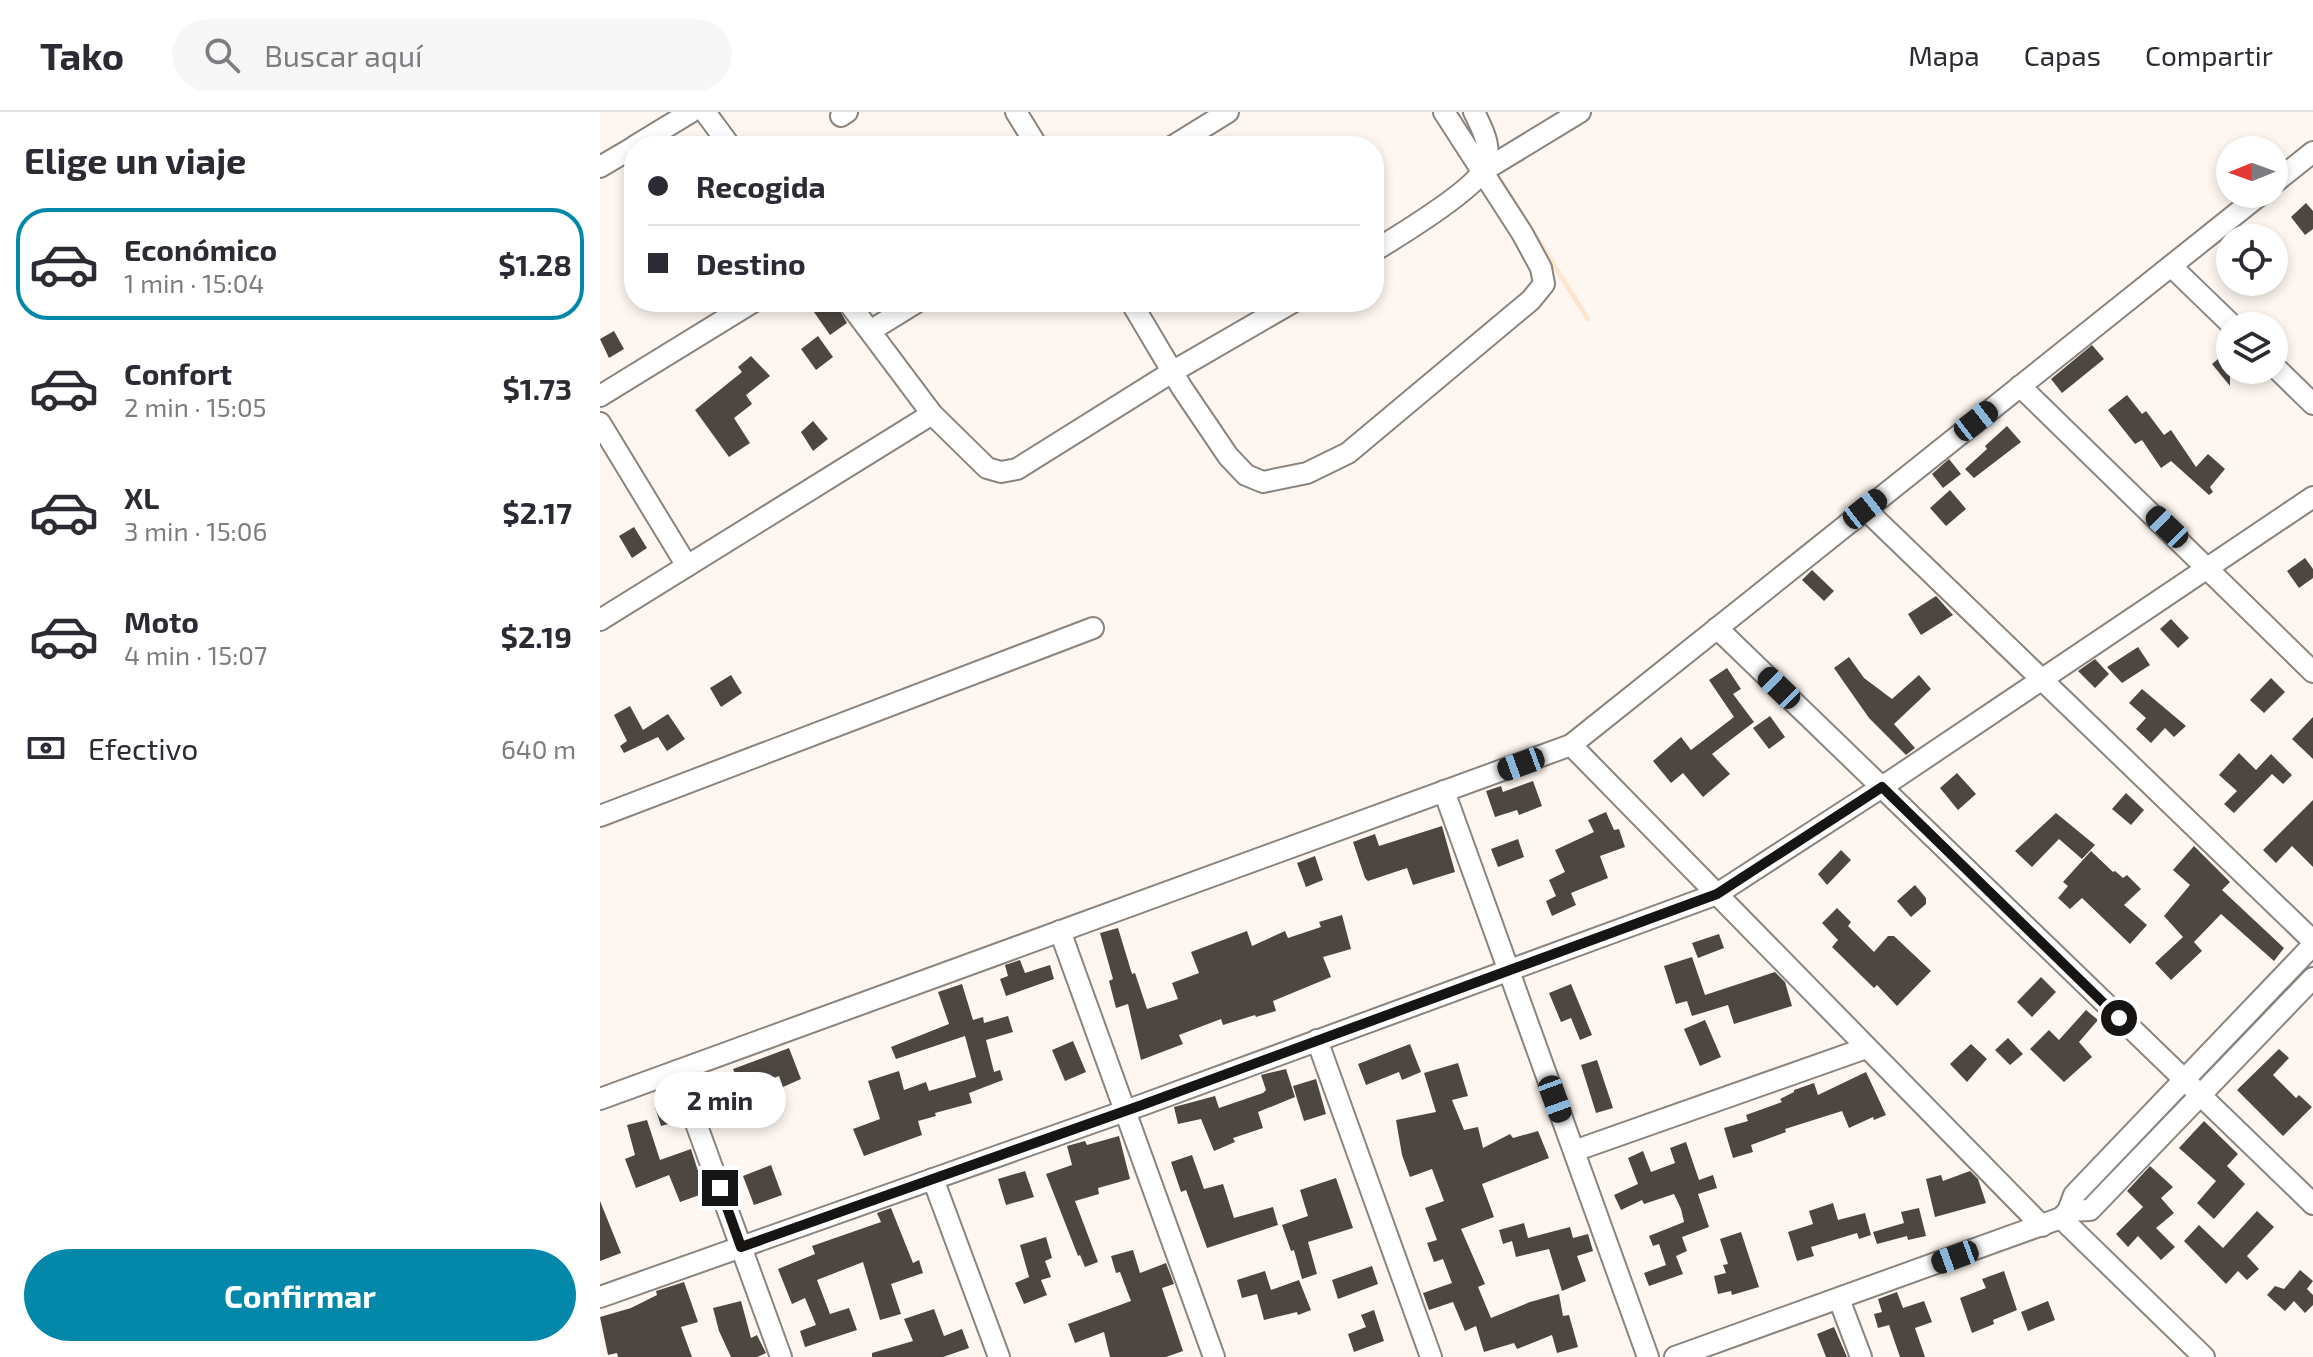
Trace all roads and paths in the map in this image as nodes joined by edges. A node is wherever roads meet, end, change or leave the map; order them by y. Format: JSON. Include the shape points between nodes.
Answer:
{"nodes":[{"id":1,"x":691,"y":112,"type":"edge"},
{"id":2,"x":705,"y":112,"type":"edge"},
{"id":3,"x":1016,"y":112,"type":"edge"},
{"id":4,"x":1228,"y":112,"type":"edge"},
{"id":5,"x":1444,"y":112,"type":"edge"},
{"id":6,"x":1474,"y":112,"type":"edge"},
{"id":7,"x":1580,"y":112,"type":"edge"},
{"id":8,"x":651,"y":136,"type":"edge"},
{"id":9,"x":723,"y":136,"type":"edge"},
{"id":10,"x":1031,"y":136,"type":"edge"},
{"id":11,"x":1189,"y":136,"type":"edge"},
{"id":12,"x":624,"y":152,"type":"edge"},
{"id":13,"x":2313,"y":152,"type":"edge"},
{"id":14,"x":600,"y":167,"type":"edge"},
{"id":15,"x":1483,"y":171,"type":"junction"},
{"id":16,"x":2288,"y":172,"type":"edge"},
{"id":17,"x":2244,"y":208,"type":"edge"},
{"id":18,"x":1384,"y":244,"type":"edge"},
{"id":19,"x":2171,"y":266,"type":"junction"},
{"id":20,"x":737,"y":312,"type":"edge"},
{"id":21,"x":856,"y":312,"type":"edge"},
{"id":22,"x":901,"y":312,"type":"edge"},
{"id":23,"x":1137,"y":312,"type":"edge"},
{"id":24,"x":1276,"y":312,"type":"edge"},
{"id":25,"x":2219,"y":312,"type":"edge"},
{"id":26,"x":870,"y":331,"type":"junction"},
{"id":27,"x":1172,"y":372,"type":"junction"},
{"id":28,"x":2288,"y":380,"type":"edge"},
{"id":29,"x":2020,"y":386,"type":"junction"},
{"id":30,"x":600,"y":396,"type":"edge"},
{"id":31,"x":2313,"y":404,"type":"edge"},
{"id":32,"x":932,"y":414,"type":"junction"},
{"id":33,"x":600,"y":423,"type":"edge"},
{"id":34,"x":2313,"y":497,"type":"edge"},
{"id":35,"x":1865,"y":509,"type":"junction"},
{"id":36,"x":687,"y":566,"type":"junction"},
{"id":37,"x":2209,"y":568,"type":"junction"},
{"id":38,"x":600,"y":620,"type":"edge"},
{"id":39,"x":1093,"y":628,"type":"dead end"},
{"id":40,"x":1717,"y":628,"type":"junction"},
{"id":41,"x":2313,"y":672,"type":"edge"},
{"id":42,"x":2043,"y":680,"type":"junction"},
{"id":43,"x":1571,"y":745,"type":"junction"},
{"id":44,"x":1882,"y":787,"type":"junction"},
{"id":45,"x":1444,"y":791,"type":"junction"},
{"id":46,"x":600,"y":816,"type":"edge"},
{"id":47,"x":1717,"y":894,"type":"junction"},
{"id":48,"x":1060,"y":931,"type":"junction"},
{"id":49,"x":2313,"y":943,"type":"edge"},
{"id":50,"x":1509,"y":969,"type":"junction"},
{"id":51,"x":2313,"y":978,"type":"edge"},
{"id":52,"x":1317,"y":1040,"type":"junction"},
{"id":53,"x":1866,"y":1048,"type":"junction"},
{"id":54,"x":677,"y":1071,"type":"junction"},
{"id":55,"x":2184,"y":1080,"type":"junction"},
{"id":56,"x":2200,"y":1096,"type":"junction"},
{"id":57,"x":600,"y":1099,"type":"edge"},
{"id":58,"x":1125,"y":1111,"type":"junction"},
{"id":59,"x":1574,"y":1151,"type":"junction"},
{"id":60,"x":933,"y":1179,"type":"junction"},
{"id":61,"x":2313,"y":1204,"type":"edge"},
{"id":62,"x":2057,"y":1218,"type":"junction"},
{"id":63,"x":741,"y":1247,"type":"junction"},
{"id":64,"x":600,"y":1297,"type":"edge"},
{"id":65,"x":1839,"y":1299,"type":"junction"},
{"id":66,"x":781,"y":1357,"type":"edge"},
{"id":67,"x":999,"y":1357,"type":"edge"},
{"id":68,"x":1214,"y":1357,"type":"edge"},
{"id":69,"x":1431,"y":1357,"type":"edge"},
{"id":70,"x":1648,"y":1357,"type":"edge"},
{"id":71,"x":1675,"y":1357,"type":"edge"},
{"id":72,"x":1861,"y":1357,"type":"edge"},
{"id":73,"x":2204,"y":1357,"type":"edge"}],
"edges":[{"from":1,"to":8,"type":"street"},
{"from":2,"to":9,"type":"street"},
{"from":3,"to":10,"type":"street"},
{"from":4,"to":11,"type":"street"},
{"from":5,"to":15,"type":"street"},
{"from":6,"to":15,"type":"street","via":[[1486,134]]},
{"from":7,"to":15,"type":"street"},
{"from":12,"to":14,"type":"street"},
{"from":13,"to":16,"type":"street"},
{"from":15,"to":18,"type":"street","via":[[1459,194]]},
{"from":15,"to":27,"type":"street","via":[[1541,268],[1544,284],[1348,453],[1281,480],[1263,482],[1246,475]]},
{"from":17,"to":19,"type":"street"},
{"from":19,"to":25,"type":"street"},
{"from":19,"to":29,"type":"street"},
{"from":20,"to":30,"type":"street"},
{"from":21,"to":26,"type":"street"},
{"from":22,"to":26,"type":"street"},
{"from":23,"to":27,"type":"street"},
{"from":24,"to":27,"type":"street"},
{"from":26,"to":32,"type":"street"},
{"from":27,"to":32,"type":"street","via":[[1017,469],[1001,472],[987,468]]},
{"from":28,"to":31,"type":"street"},
{"from":29,"to":35,"type":"street"},
{"from":29,"to":37,"type":"street"},
{"from":32,"to":36,"type":"street"},
{"from":33,"to":36,"type":"street"},
{"from":34,"to":37,"type":"street"},
{"from":35,"to":40,"type":"street"},
{"from":35,"to":42,"type":"street"},
{"from":36,"to":38,"type":"street"},
{"from":37,"to":41,"type":"street"},
{"from":37,"to":42,"type":"street"},
{"from":39,"to":46,"type":"street"},
{"from":40,"to":43,"type":"street"},
{"from":40,"to":44,"type":"street"},
{"from":42,"to":44,"type":"street"},
{"from":42,"to":49,"type":"street"},
{"from":43,"to":45,"type":"street"},
{"from":43,"to":47,"type":"street"},
{"from":44,"to":47,"type":"street"},
{"from":44,"to":55,"type":"street"},
{"from":45,"to":48,"type":"street"},
{"from":45,"to":50,"type":"street"},
{"from":47,"to":50,"type":"street"},
{"from":47,"to":53,"type":"street"},
{"from":48,"to":54,"type":"street"},
{"from":48,"to":58,"type":"street"},
{"from":49,"to":55,"type":"street"},
{"from":50,"to":52,"type":"street"},
{"from":50,"to":59,"type":"street"},
{"from":51,"to":56,"type":"street"},
{"from":52,"to":58,"type":"street"},
{"from":52,"to":69,"type":"street"},
{"from":53,"to":59,"type":"street"},
{"from":53,"to":62,"type":"street"},
{"from":54,"to":57,"type":"street"},
{"from":54,"to":63,"type":"street"},
{"from":55,"to":56,"type":"street"},
{"from":55,"to":62,"type":"street"},
{"from":56,"to":61,"type":"street"},
{"from":56,"to":62,"type":"street","via":[[2090,1210]]},
{"from":58,"to":60,"type":"street"},
{"from":58,"to":68,"type":"street"},
{"from":59,"to":70,"type":"street"},
{"from":60,"to":63,"type":"street"},
{"from":60,"to":67,"type":"street"},
{"from":62,"to":65,"type":"street"},
{"from":62,"to":73,"type":"street"},
{"from":63,"to":64,"type":"street"},
{"from":63,"to":66,"type":"street"},
{"from":65,"to":71,"type":"street"},
{"from":65,"to":72,"type":"street"}]}
